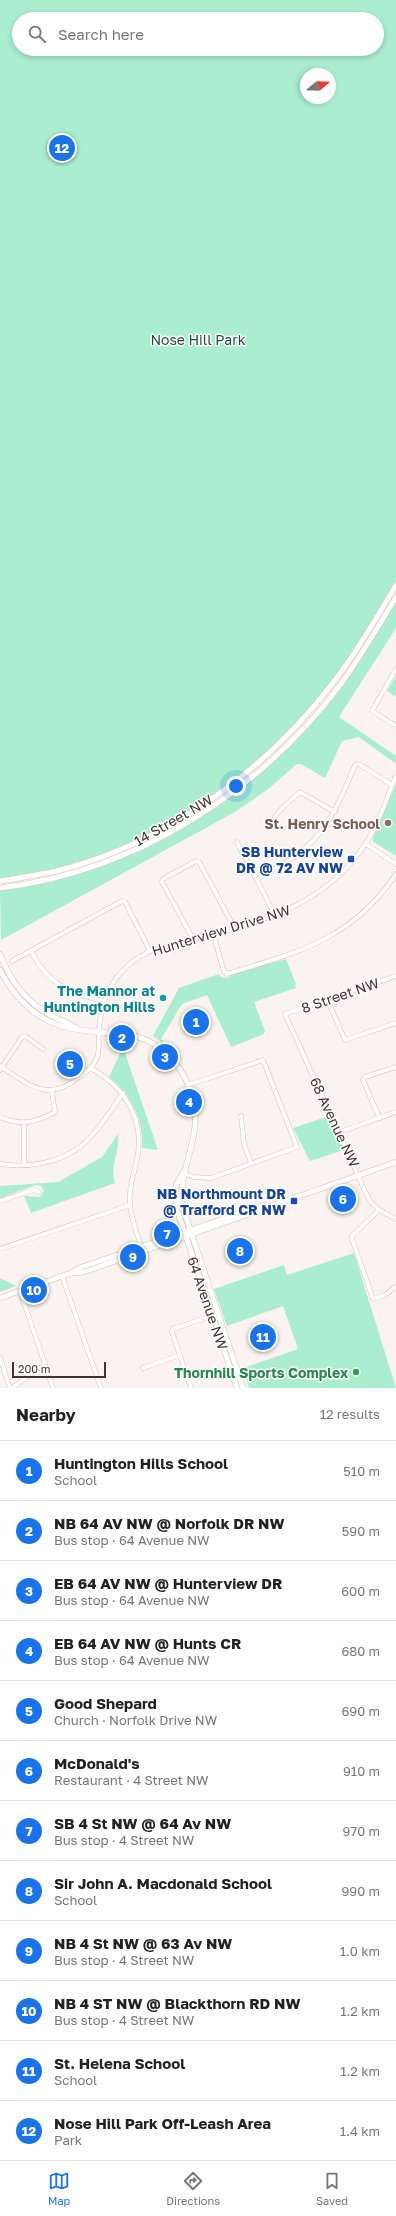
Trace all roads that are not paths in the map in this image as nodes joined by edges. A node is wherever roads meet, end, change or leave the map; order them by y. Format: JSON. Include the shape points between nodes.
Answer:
{"nodes":[{"id":1,"x":396,"y":585,"type":"edge"},
{"id":2,"x":396,"y":597,"type":"edge"},
{"id":3,"x":396,"y":669,"type":"edge"},
{"id":4,"x":396,"y":726,"type":"edge"},
{"id":5,"x":396,"y":776,"type":"edge"},
{"id":6,"x":392,"y":785,"type":"junction"},
{"id":7,"x":335,"y":812,"type":"junction"},
{"id":8,"x":275,"y":817,"type":"dead end"},
{"id":9,"x":237,"y":842,"type":"dead end"},
{"id":10,"x":366,"y":844,"type":"junction"},
{"id":11,"x":396,"y":864,"type":"edge"},
{"id":12,"x":396,"y":874,"type":"edge"},
{"id":13,"x":257,"y":880,"type":"junction"},
{"id":14,"x":0,"y":881,"type":"edge"},
{"id":15,"x":0,"y":888,"type":"edge"},
{"id":16,"x":275,"y":915,"type":"junction"},
{"id":17,"x":234,"y":927,"type":"junction"},
{"id":18,"x":213,"y":933,"type":"junction"},
{"id":19,"x":193,"y":939,"type":"junction"},
{"id":20,"x":31,"y":951,"type":"junction"},
{"id":21,"x":150,"y":951,"type":"junction"},
{"id":22,"x":0,"y":954,"type":"edge"},
{"id":23,"x":12,"y":962,"type":"dead end"},
{"id":24,"x":0,"y":970,"type":"edge"},
{"id":25,"x":396,"y":976,"type":"edge"},
{"id":26,"x":328,"y":999,"type":"junction"},
{"id":27,"x":104,"y":1001,"type":"junction"},
{"id":28,"x":285,"y":1014,"type":"joint"},
{"id":29,"x":396,"y":1022,"type":"edge"},
{"id":30,"x":76,"y":1028,"type":"junction"},
{"id":31,"x":98,"y":1032,"type":"junction"},
{"id":32,"x":43,"y":1049,"type":"dead end"},
{"id":33,"x":1,"y":1067,"type":"edge"},
{"id":34,"x":396,"y":1067,"type":"edge"},
{"id":35,"x":91,"y":1068,"type":"junction"},
{"id":36,"x":188,"y":1085,"type":"junction"},
{"id":37,"x":52,"y":1091,"type":"junction"},
{"id":38,"x":123,"y":1093,"type":"junction"},
{"id":39,"x":396,"y":1112,"type":"edge"},
{"id":40,"x":241,"y":1116,"type":"dead end"},
{"id":41,"x":380,"y":1117,"type":"junction"},
{"id":42,"x":0,"y":1118,"type":"edge"},
{"id":43,"x":24,"y":1124,"type":"junction"},
{"id":44,"x":340,"y":1132,"type":"junction"},
{"id":45,"x":396,"y":1162,"type":"edge"},
{"id":46,"x":252,"y":1163,"type":"junction"},
{"id":47,"x":0,"y":1164,"type":"edge"},
{"id":48,"x":24,"y":1165,"type":"junction"},
{"id":49,"x":183,"y":1173,"type":"junction"},
{"id":50,"x":359,"y":1175,"type":"junction"},
{"id":51,"x":39,"y":1192,"type":"dead end"},
{"id":52,"x":0,"y":1200,"type":"edge"},
{"id":53,"x":130,"y":1204,"type":"junction"},
{"id":54,"x":379,"y":1210,"type":"junction"},
{"id":55,"x":180,"y":1218,"type":"junction"},
{"id":56,"x":396,"y":1219,"type":"edge"},
{"id":57,"x":188,"y":1234,"type":"junction"},
{"id":58,"x":175,"y":1235,"type":"junction"},
{"id":59,"x":0,"y":1249,"type":"edge"},
{"id":60,"x":142,"y":1249,"type":"junction"},
{"id":61,"x":62,"y":1276,"type":"junction"},
{"id":62,"x":396,"y":1286,"type":"edge"},
{"id":63,"x":20,"y":1291,"type":"junction"},
{"id":64,"x":0,"y":1298,"type":"edge"},
{"id":65,"x":215,"y":1315,"type":"junction"},
{"id":66,"x":180,"y":1355,"type":"junction"},
{"id":67,"x":0,"y":1358,"type":"edge"},
{"id":68,"x":45,"y":1364,"type":"junction"},
{"id":69,"x":143,"y":1368,"type":"dead end"},
{"id":70,"x":243,"y":1386,"type":"edge"},
{"id":71,"x":235,"y":1387,"type":"edge"},
{"id":72,"x":11,"y":1388,"type":"edge"},
{"id":73,"x":53,"y":1388,"type":"edge"},
{"id":74,"x":101,"y":1388,"type":"edge"},
{"id":75,"x":191,"y":1388,"type":"edge"}],
"edges":[{"from":1,"to":14,"type":"main road","name":"14 Street NW","via":[[359,646],[316,705],[286,738],[224,791],[164,828],[124,848],[56,871]]},
{"from":2,"to":15,"type":"main road","name":"14 Street NW","via":[[366,647],[316,714],[291,741],[228,795],[167,834],[125,854],[57,877]]},
{"from":3,"to":4,"type":"street","via":[[372,711]]},
{"from":5,"to":6,"type":"street","name":"Hunterview Drive NW"},
{"from":6,"to":7,"type":"street","via":[[358,764],[355,765]]},
{"from":6,"to":10,"type":"street","name":"Hunterview Drive NW"},
{"from":7,"to":8,"type":"street","via":[[300,792],[281,808]]},
{"from":7,"to":13,"type":"street","via":[[312,844]]},
{"from":9,"to":13,"type":"street"},
{"from":10,"to":11,"type":"street"},
{"from":10,"to":16,"type":"street","name":"Hunterview Drive NW","via":[[332,884],[307,901]]},
{"from":12,"to":18,"type":"street","via":[[374,902],[355,920],[331,937],[283,957],[227,974],[224,972]]},
{"from":13,"to":16,"type":"street"},
{"from":16,"to":17,"type":"street","name":"Hunterview Drive NW"},
{"from":17,"to":18,"type":"street","name":"Hunterview Drive NW"},
{"from":17,"to":19,"type":"street","via":[[199,862],[196,861],[163,879],[162,882]]},
{"from":18,"to":19,"type":"street","name":"Hunterview Drive NW"},
{"from":19,"to":21,"type":"street","name":"Hunterview Drive NW"},
{"from":20,"to":21,"type":"street","via":[[122,901],[125,902]]},
{"from":20,"to":23,"type":"street"},
{"from":20,"to":27,"type":"street","via":[[42,968],[61,986],[80,996]]},
{"from":21,"to":27,"type":"street","name":"Hunterview Drive NW","via":[[135,958],[125,967],[110,986]]},
{"from":22,"to":30,"type":"main road","name":"64 Avenue NW","via":[[26,997],[43,1010]]},
{"from":24,"to":30,"type":"main road","name":"64 Avenue NW","via":[[11,989],[35,1012],[60,1025]]},
{"from":25,"to":26,"type":"street","name":"8 Street NW"},
{"from":26,"to":28,"type":"street","name":"8 Street NW"},
{"from":26,"to":29,"type":"street","via":[[345,1040]]},
{"from":27,"to":31,"type":"street","name":"Hunterview Drive NW"},
{"from":28,"to":44,"type":"street","name":"68 Avenue NW"},
{"from":30,"to":31,"type":"main road","name":"64 Avenue NW"},
{"from":31,"to":35,"type":"street","name":"Hunterview Drive NW","via":[[99,1051]]},
{"from":31,"to":36,"type":"main road","name":"64 Avenue NW","via":[[134,1036],[156,1046],[176,1064]]},
{"from":32,"to":33,"type":"street","via":[[25,1036],[22,1037]]},
{"from":33,"to":37,"type":"street","via":[[33,1087]]},
{"from":34,"to":41,"type":"street","via":[[365,1077],[363,1080]]},
{"from":35,"to":37,"type":"street","via":[[61,1090]]},
{"from":35,"to":38,"type":"street"},
{"from":36,"to":46,"type":"street","via":[[263,1060],[297,1147]]},
{"from":36,"to":49,"type":"main road","name":"64 Avenue NW","via":[[196,1122],[193,1144]]},
{"from":37,"to":43,"type":"street","via":[[55,1112]]},
{"from":38,"to":48,"type":"street","via":[[94,1134],[80,1146],[50,1162]]},
{"from":38,"to":53,"type":"street","via":[[135,1117],[139,1135]]},
{"from":39,"to":41,"type":"street"},
{"from":40,"to":46,"type":"street","via":[[244,1144]]},
{"from":41,"to":44,"type":"street"},
{"from":42,"to":43,"type":"street"},
{"from":43,"to":48,"type":"street"},
{"from":44,"to":50,"type":"street","name":"68 Avenue NW"},
{"from":45,"to":50,"type":"main road"},
{"from":46,"to":49,"type":"street","via":[[206,1178]]},
{"from":47,"to":48,"type":"street"},
{"from":49,"to":55,"type":"main road","name":"64 Avenue NW","via":[[178,1179],[175,1191]]},
{"from":49,"to":57,"type":"main road","name":"64 Avenue NW","via":[[182,1205]]},
{"from":50,"to":54,"type":"street","name":"68 Avenue NW","via":[[369,1200]]},
{"from":50,"to":57,"type":"main road","via":[[269,1206],[264,1204]]},
{"from":51,"to":52,"type":"street","via":[[33,1190]]},
{"from":53,"to":59,"type":"street"},
{"from":53,"to":60,"type":"street"},
{"from":54,"to":56,"type":"street","name":"68 Avenue NW"},
{"from":54,"to":62,"type":"street","via":[[352,1236],[352,1239],[373,1299],[385,1295]]},
{"from":55,"to":57,"type":"main road","name":"64 Avenue NW"},
{"from":55,"to":58,"type":"main road"},
{"from":57,"to":58,"type":"main road"},
{"from":57,"to":60,"type":"main road"},
{"from":57,"to":65,"type":"main road","name":"64 Avenue NW"},
{"from":58,"to":60,"type":"main road"},
{"from":60,"to":61,"type":"main road","via":[[81,1274],[71,1273]]},
{"from":61,"to":63,"type":"main road"},
{"from":61,"to":74,"type":"street"},
{"from":63,"to":64,"type":"main road"},
{"from":63,"to":68,"type":"street"},
{"from":65,"to":66,"type":"street","via":[[173,1329]]},
{"from":65,"to":70,"type":"main road","name":"64 Avenue NW"},
{"from":65,"to":71,"type":"main road","name":"64 Avenue NW"},
{"from":66,"to":69,"type":"street"},
{"from":66,"to":75,"type":"street"},
{"from":67,"to":72,"type":"street"},
{"from":68,"to":72,"type":"street"},
{"from":68,"to":73,"type":"street"},
{"from":70,"to":71,"type":"street"}]}
